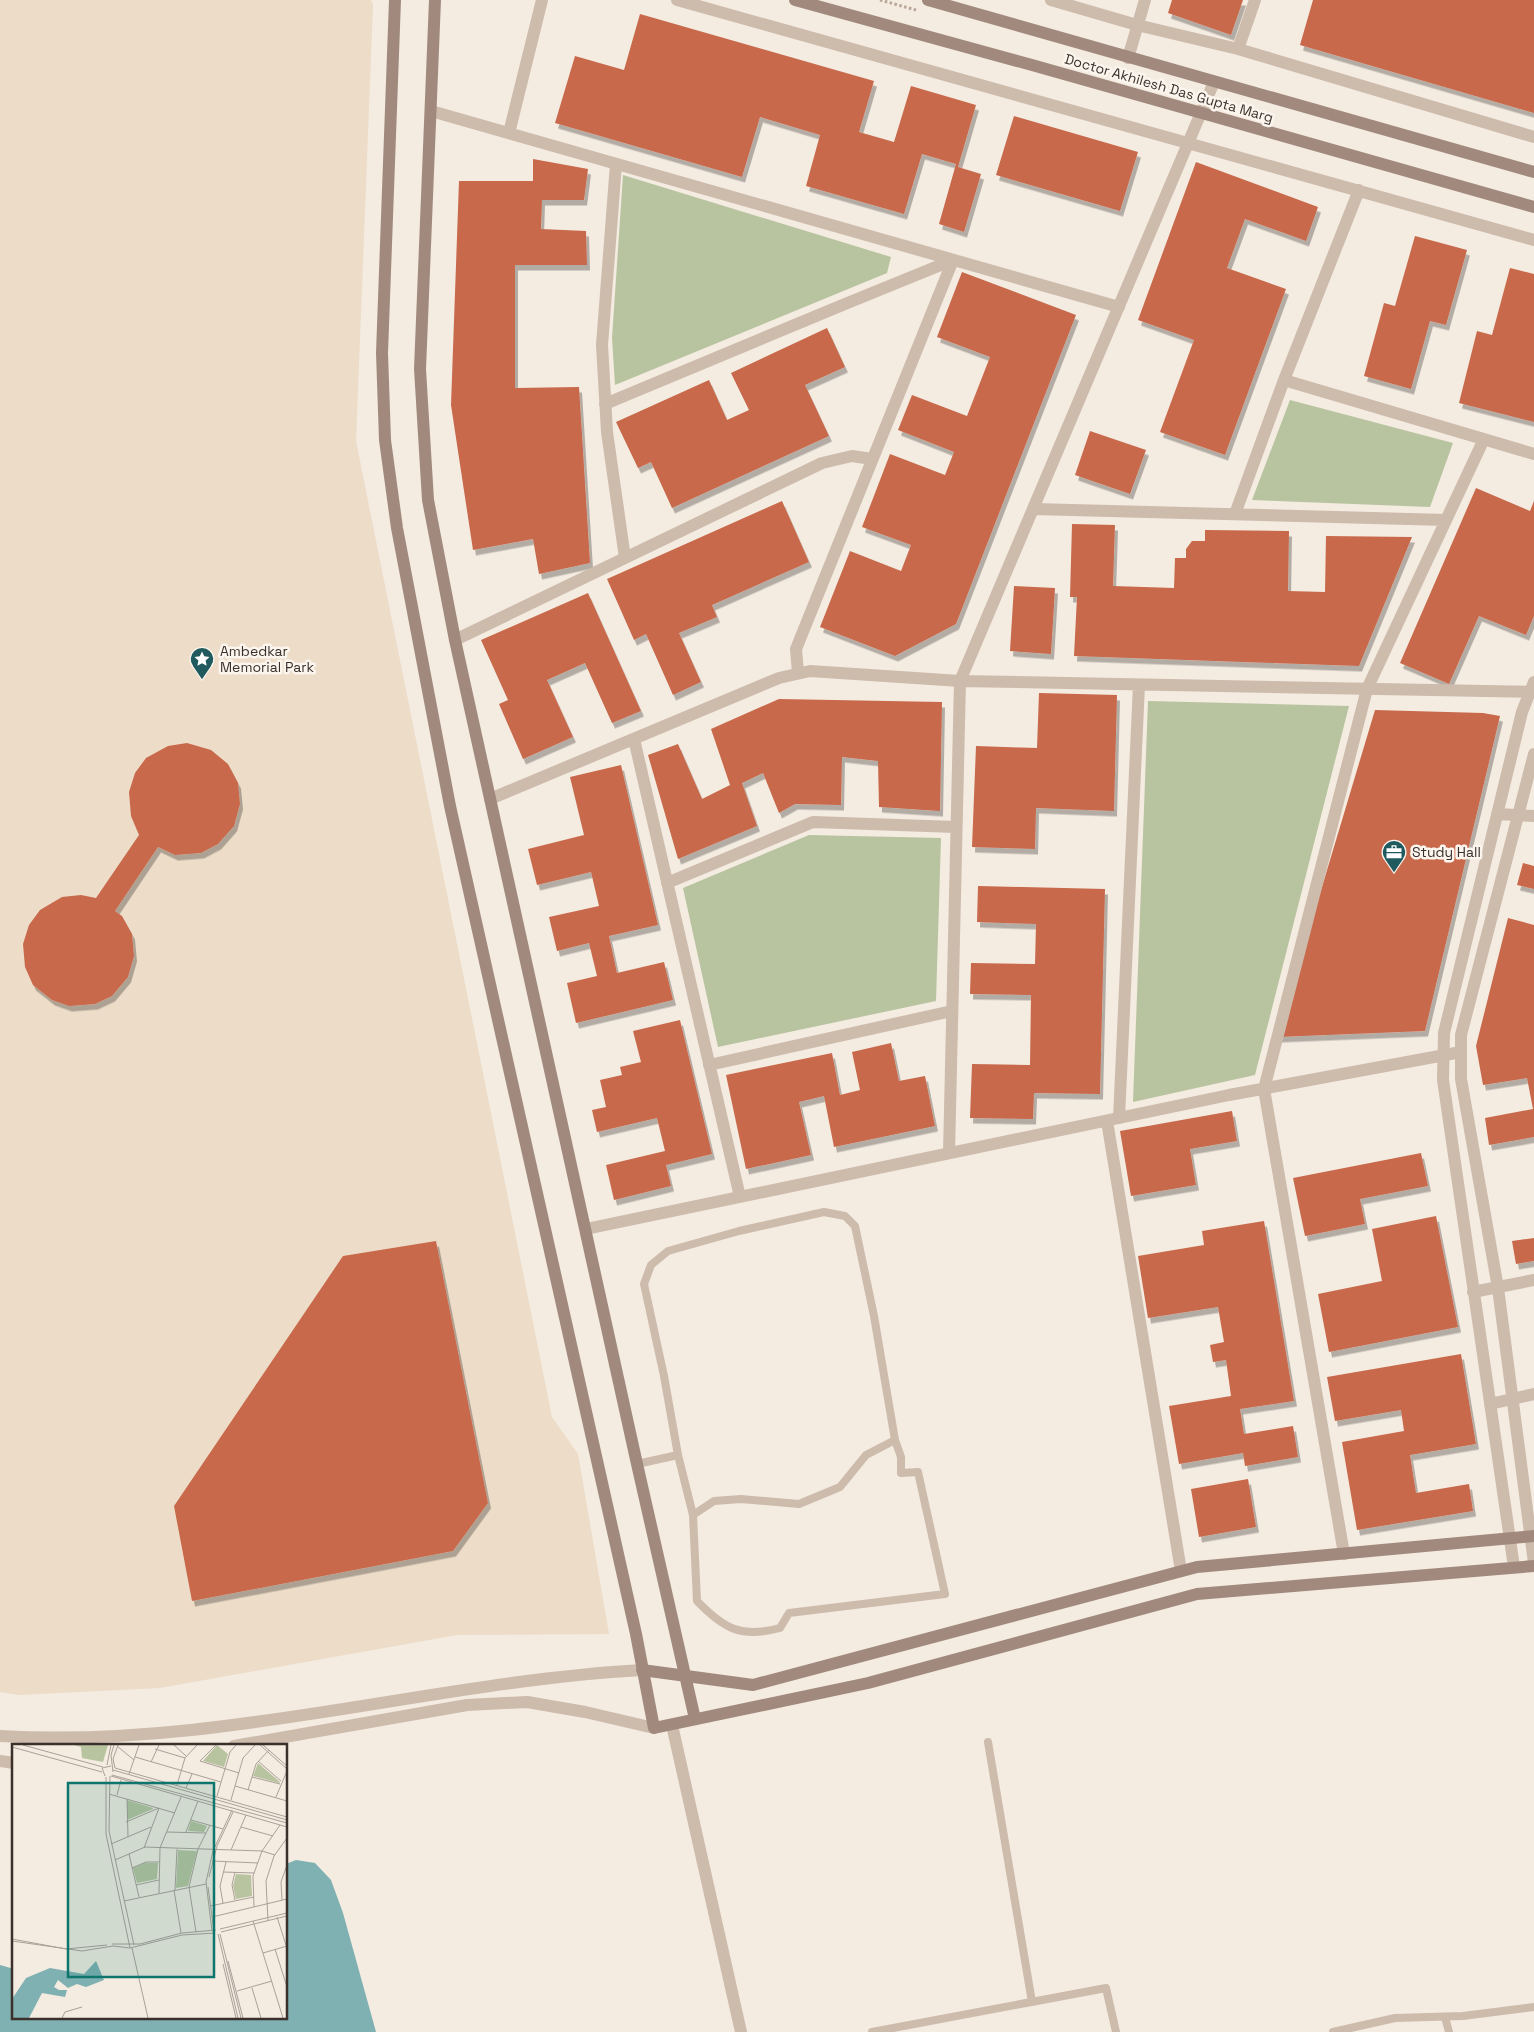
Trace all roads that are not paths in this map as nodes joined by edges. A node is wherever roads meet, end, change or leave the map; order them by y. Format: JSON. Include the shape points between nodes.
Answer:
{"nodes":[{"id":1,"x":395,"y":0,"type":"edge"},
{"id":2,"x":434,"y":0,"type":"edge"},
{"id":3,"x":542,"y":0,"type":"edge"},
{"id":4,"x":678,"y":0,"type":"edge"},
{"id":5,"x":795,"y":0,"type":"edge"},
{"id":6,"x":928,"y":0,"type":"edge"},
{"id":7,"x":1051,"y":0,"type":"edge"},
{"id":8,"x":1145,"y":0,"type":"edge"},
{"id":9,"x":1255,"y":0,"type":"edge"},
{"id":10,"x":1137,"y":25,"type":"junction"},
{"id":11,"x":1238,"y":49,"type":"junction"},
{"id":12,"x":1128,"y":58,"type":"junction"},
{"id":13,"x":1214,"y":82,"type":"junction"},
{"id":14,"x":431,"y":111,"type":"junction"},
{"id":15,"x":1201,"y":113,"type":"junction"},
{"id":16,"x":508,"y":133,"type":"junction"},
{"id":17,"x":1534,"y":137,"type":"edge"},
{"id":18,"x":1188,"y":142,"type":"junction"},
{"id":19,"x":616,"y":164,"type":"junction"},
{"id":20,"x":1534,"y":172,"type":"edge"},
{"id":21,"x":1359,"y":190,"type":"junction"},
{"id":22,"x":1534,"y":207,"type":"edge"},
{"id":23,"x":1534,"y":240,"type":"edge"},
{"id":24,"x":953,"y":260,"type":"junction"},
{"id":25,"x":1119,"y":307,"type":"junction"},
{"id":26,"x":1284,"y":380,"type":"junction"},
{"id":27,"x":605,"y":404,"type":"junction"},
{"id":28,"x":1484,"y":439,"type":"junction"},
{"id":29,"x":1534,"y":454,"type":"edge"},
{"id":30,"x":872,"y":459,"type":"junction"},
{"id":31,"x":1033,"y":509,"type":"junction"},
{"id":32,"x":1235,"y":514,"type":"junction"},
{"id":33,"x":1446,"y":520,"type":"junction"},
{"id":34,"x":625,"y":558,"type":"junction"},
{"id":35,"x":455,"y":640,"type":"junction"},
{"id":36,"x":798,"y":674,"type":"junction"},
{"id":37,"x":960,"y":682,"type":"junction"},
{"id":38,"x":1139,"y":685,"type":"junction"},
{"id":39,"x":1367,"y":689,"type":"junction"},
{"id":40,"x":1533,"y":689,"type":"edge"},
{"id":41,"x":634,"y":739,"type":"junction"},
{"id":42,"x":1534,"y":754,"type":"edge"},
{"id":43,"x":490,"y":799,"type":"junction"},
{"id":44,"x":1497,"y":814,"type":"junction"},
{"id":45,"x":1518,"y":815,"type":"junction"},
{"id":46,"x":1534,"y":816,"type":"edge"},
{"id":47,"x":956,"y":827,"type":"junction"},
{"id":48,"x":667,"y":883,"type":"junction"},
{"id":49,"x":952,"y":1011,"type":"junction"},
{"id":50,"x":1461,"y":1052,"type":"junction"},
{"id":51,"x":1444,"y":1055,"type":"junction"},
{"id":52,"x":709,"y":1065,"type":"junction"},
{"id":53,"x":1264,"y":1089,"type":"junction"},
{"id":54,"x":1113,"y":1119,"type":"junction"},
{"id":55,"x":949,"y":1153,"type":"junction"},
{"id":56,"x":740,"y":1197,"type":"junction"},
{"id":57,"x":586,"y":1229,"type":"junction"},
{"id":58,"x":1534,"y":1280,"type":"edge"},
{"id":59,"x":1498,"y":1288,"type":"junction"},
{"id":60,"x":1473,"y":1292,"type":"junction"},
{"id":61,"x":1534,"y":1394,"type":"edge"},
{"id":62,"x":1513,"y":1399,"type":"junction"},
{"id":63,"x":1490,"y":1404,"type":"junction"},
{"id":64,"x":895,"y":1440,"type":"junction"},
{"id":65,"x":678,"y":1455,"type":"junction"},
{"id":66,"x":637,"y":1464,"type":"junction"},
{"id":67,"x":692,"y":1515,"type":"junction"},
{"id":68,"x":1532,"y":1536,"type":"edge"},
{"id":69,"x":1510,"y":1538,"type":"junction"},
{"id":70,"x":1344,"y":1554,"type":"junction"},
{"id":71,"x":1534,"y":1564,"type":"edge"},
{"id":72,"x":1514,"y":1567,"type":"junction"},
{"id":73,"x":1181,"y":1571,"type":"junction"},
{"id":74,"x":642,"y":1670,"type":"junction"},
{"id":75,"x":685,"y":1676,"type":"junction"},
{"id":76,"x":695,"y":1719,"type":"junction"},
{"id":77,"x":672,"y":1724,"type":"junction"},
{"id":78,"x":654,"y":1728,"type":"junction"},
{"id":79,"x":0,"y":1736,"type":"edge"},
{"id":80,"x":988,"y":1742,"type":"dead end"},
{"id":81,"x":245,"y":1744,"type":"edge"},
{"id":82,"x":1032,"y":2002,"type":"junction"},
{"id":83,"x":1534,"y":2007,"type":"edge"},
{"id":84,"x":1445,"y":2017,"type":"junction"},
{"id":85,"x":741,"y":2032,"type":"edge"},
{"id":86,"x":872,"y":2032,"type":"edge"},
{"id":87,"x":1116,"y":2032,"type":"edge"},
{"id":88,"x":1333,"y":2032,"type":"edge"},
{"id":89,"x":1449,"y":2032,"type":"edge"}],
"edges":[{"from":1,"to":74,"type":"street","via":[[382,353],[385,440],[397,528],[450,806]]},
{"from":2,"to":14,"type":"street"},
{"from":3,"to":16,"type":"street"},
{"from":4,"to":18,"type":"street"},
{"from":5,"to":15,"type":"street","name":"Doctor Akhilesh Das Gupta Marg"},
{"from":6,"to":12,"type":"street","name":"Doctor Akhilesh Das Gupta Marg"},
{"from":7,"to":10,"type":"street"},
{"from":8,"to":10,"type":"street"},
{"from":9,"to":11,"type":"street"},
{"from":10,"to":11,"type":"street"},
{"from":10,"to":12,"type":"street"},
{"from":11,"to":17,"type":"street"},
{"from":12,"to":13,"type":"street","name":"Doctor Akhilesh Das Gupta Marg"},
{"from":13,"to":15,"type":"street"},
{"from":13,"to":20,"type":"street","name":"Doctor Akhilesh Das Gupta Marg"},
{"from":14,"to":16,"type":"street"},
{"from":14,"to":35,"type":"street","via":[[420,369],[421,420],[428,500]]},
{"from":15,"to":18,"type":"street"},
{"from":15,"to":22,"type":"street","name":"Doctor Akhilesh Das Gupta Marg"},
{"from":16,"to":19,"type":"street"},
{"from":18,"to":21,"type":"street"},
{"from":18,"to":25,"type":"street"},
{"from":19,"to":24,"type":"street"},
{"from":19,"to":27,"type":"street","via":[[602,345]]},
{"from":21,"to":23,"type":"street"},
{"from":21,"to":26,"type":"street"},
{"from":24,"to":25,"type":"street"},
{"from":24,"to":27,"type":"street"},
{"from":24,"to":30,"type":"street"},
{"from":25,"to":31,"type":"street"},
{"from":26,"to":28,"type":"street"},
{"from":26,"to":32,"type":"street"},
{"from":27,"to":34,"type":"street"},
{"from":28,"to":29,"type":"street"},
{"from":28,"to":33,"type":"street"},
{"from":30,"to":34,"type":"street","via":[[852,456],[822,463]]},
{"from":30,"to":36,"type":"street","via":[[796,648]]},
{"from":31,"to":32,"type":"street"},
{"from":31,"to":37,"type":"street"},
{"from":32,"to":33,"type":"street"},
{"from":33,"to":39,"type":"street"},
{"from":34,"to":35,"type":"street"},
{"from":35,"to":43,"type":"street"},
{"from":36,"to":37,"type":"street","via":[[810,671]]},
{"from":36,"to":41,"type":"street","via":[[779,678]]},
{"from":37,"to":38,"type":"street"},
{"from":37,"to":47,"type":"street"},
{"from":38,"to":39,"type":"street"},
{"from":38,"to":54,"type":"street"},
{"from":39,"to":40,"type":"street"},
{"from":39,"to":53,"type":"street"},
{"from":40,"to":44,"type":"street","via":[[1522,712]]},
{"from":41,"to":43,"type":"street"},
{"from":41,"to":48,"type":"street"},
{"from":42,"to":45,"type":"street"},
{"from":43,"to":57,"type":"street"},
{"from":44,"to":45,"type":"street"},
{"from":44,"to":51,"type":"street","via":[[1444,1033]]},
{"from":45,"to":46,"type":"street"},
{"from":45,"to":50,"type":"street","via":[[1461,1035]]},
{"from":47,"to":48,"type":"street","via":[[813,822]]},
{"from":47,"to":49,"type":"street"},
{"from":48,"to":52,"type":"street"},
{"from":49,"to":52,"type":"street"},
{"from":49,"to":55,"type":"street"},
{"from":50,"to":51,"type":"street"},
{"from":50,"to":59,"type":"street","via":[[1461,1079]]},
{"from":51,"to":53,"type":"street"},
{"from":51,"to":60,"type":"street","via":[[1443,1080]]},
{"from":52,"to":56,"type":"street"},
{"from":53,"to":54,"type":"street"},
{"from":53,"to":70,"type":"street"},
{"from":54,"to":55,"type":"street"},
{"from":54,"to":73,"type":"street"},
{"from":55,"to":56,"type":"street"},
{"from":56,"to":57,"type":"street"},
{"from":57,"to":66,"type":"street"},
{"from":58,"to":59,"type":"street"},
{"from":59,"to":60,"type":"street"},
{"from":59,"to":62,"type":"street"},
{"from":60,"to":63,"type":"street"},
{"from":61,"to":62,"type":"street"},
{"from":62,"to":63,"type":"street"},
{"from":62,"to":68,"type":"street"},
{"from":63,"to":69,"type":"street"},
{"from":64,"to":65,"type":"lane","via":[[855,1226],[845,1216],[824,1212],[668,1251],[651,1265],[644,1284]]},
{"from":64,"to":67,"type":"lane","via":[[866,1455],[840,1488],[799,1504],[741,1499],[714,1501]]},
{"from":64,"to":67,"type":"lane","via":[[901,1457],[901,1473],[918,1472],[945,1594],[789,1613],[780,1628],[760,1634],[739,1632],[711,1615],[697,1601]]},
{"from":65,"to":66,"type":"lane"},
{"from":65,"to":67,"type":"lane"},
{"from":66,"to":75,"type":"street"},
{"from":68,"to":69,"type":"street"},
{"from":68,"to":71,"type":"street"},
{"from":69,"to":70,"type":"street"},
{"from":69,"to":72,"type":"street"},
{"from":70,"to":73,"type":"street"},
{"from":71,"to":72,"type":"street"},
{"from":72,"to":76,"type":"street","via":[[1197,1594],[868,1683]]},
{"from":73,"to":75,"type":"street","via":[[753,1685]]},
{"from":74,"to":75,"type":"street"},
{"from":74,"to":78,"type":"street"},
{"from":74,"to":79,"type":"street","via":[[530,1679],[256,1721],[126,1737],[48,1739]]},
{"from":75,"to":76,"type":"street"},
{"from":76,"to":77,"type":"street"},
{"from":77,"to":78,"type":"street"},
{"from":77,"to":85,"type":"street"},
{"from":78,"to":81,"type":"street","via":[[527,1702],[467,1705]]},
{"from":80,"to":82,"type":"lane"},
{"from":82,"to":86,"type":"lane"},
{"from":82,"to":87,"type":"lane","via":[[1106,1988]]},
{"from":83,"to":84,"type":"lane"},
{"from":84,"to":88,"type":"lane","via":[[1395,2018]]},
{"from":84,"to":89,"type":"lane"}]}
